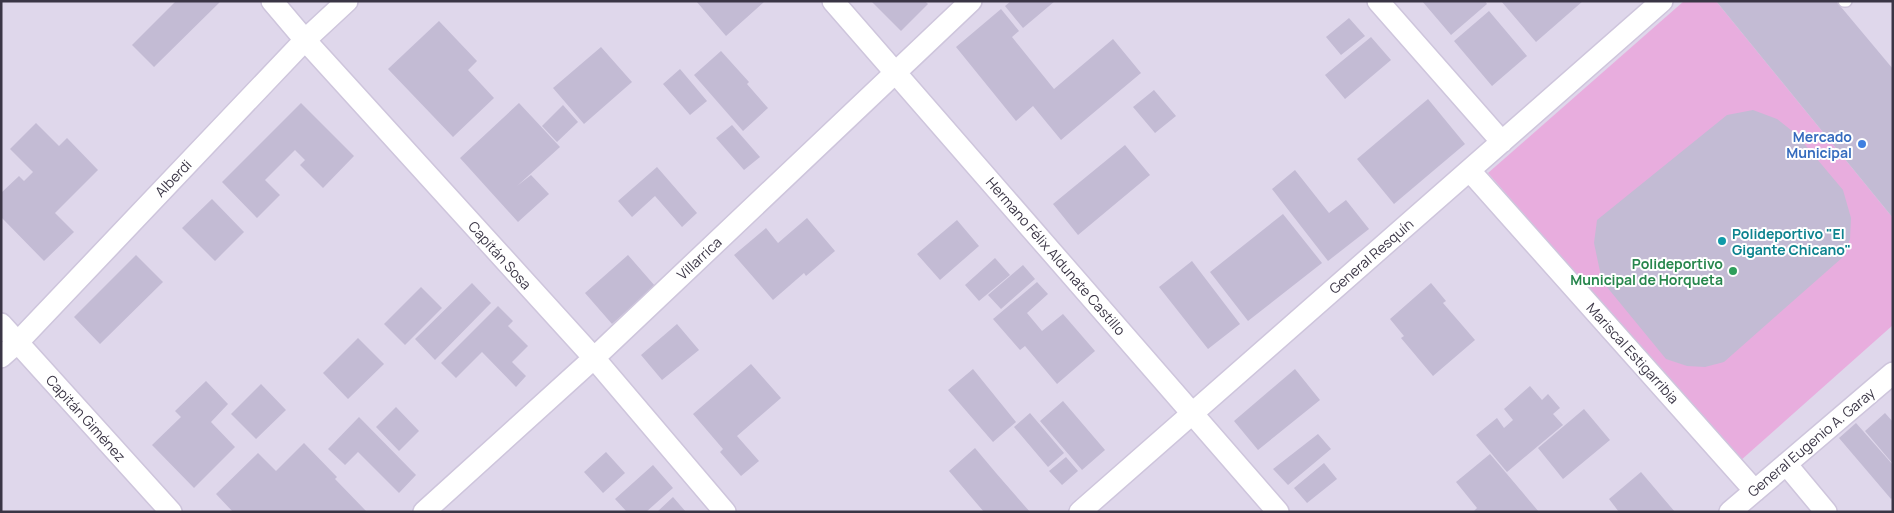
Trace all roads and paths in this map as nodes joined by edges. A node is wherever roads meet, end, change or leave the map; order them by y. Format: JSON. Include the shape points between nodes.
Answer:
{"nodes":[{"id":1,"x":272,"y":1,"type":"edge"},
{"id":2,"x":347,"y":1,"type":"edge"},
{"id":3,"x":833,"y":1,"type":"edge"},
{"id":4,"x":971,"y":1,"type":"edge"},
{"id":5,"x":1378,"y":1,"type":"edge"},
{"id":6,"x":1662,"y":1,"type":"edge"},
{"id":7,"x":305,"y":40,"type":"junction"},
{"id":8,"x":895,"y":72,"type":"junction"},
{"id":9,"x":1502,"y":142,"type":"junction"},
{"id":10,"x":1470,"y":170,"type":"junction"},
{"id":11,"x":1,"y":324,"type":"edge"},
{"id":12,"x":18,"y":342,"type":"junction"},
{"id":13,"x":1,"y":357,"type":"edge"},
{"id":14,"x":594,"y":358,"type":"junction"},
{"id":15,"x":1893,"y":373,"type":"edge"},
{"id":16,"x":1192,"y":412,"type":"junction"},
{"id":17,"x":1786,"y":464,"type":"junction"},
{"id":18,"x":1755,"y":491,"type":"junction"},
{"id":19,"x":170,"y":512,"type":"edge"},
{"id":20,"x":424,"y":512,"type":"edge"},
{"id":21,"x":725,"y":512,"type":"edge"},
{"id":22,"x":1080,"y":512,"type":"edge"},
{"id":23,"x":1278,"y":512,"type":"edge"},
{"id":24,"x":1730,"y":512,"type":"edge"},
{"id":25,"x":1826,"y":512,"type":"edge"}],
"edges":[{"from":1,"to":7,"type":"street","name":"Capitán Sosa"},
{"from":2,"to":7,"type":"street","name":"Alberdi"},
{"from":3,"to":8,"type":"street","name":"Hermano Félix Aldunate Castillo"},
{"from":4,"to":8,"type":"street","name":"Villarrica"},
{"from":5,"to":9,"type":"street"},
{"from":6,"to":9,"type":"street","name":"General Resquín"},
{"from":7,"to":12,"type":"street","name":"Alberdi"},
{"from":7,"to":14,"type":"street","name":"Capitán Sosa"},
{"from":8,"to":14,"type":"street","name":"Villarrica"},
{"from":8,"to":16,"type":"street","name":"Hermano Félix Aldunate Castillo"},
{"from":9,"to":10,"type":"street","name":"General Resquín"},
{"from":10,"to":16,"type":"street","name":"General Resquín"},
{"from":10,"to":18,"type":"street","name":"Mariscal Estigarribia"},
{"from":11,"to":12,"type":"street","name":"Capitán Giménez"},
{"from":12,"to":13,"type":"street","name":"Alberdi"},
{"from":12,"to":19,"type":"street","name":"Capitán Giménez"},
{"from":14,"to":20,"type":"street","name":"Villarrica"},
{"from":14,"to":21,"type":"street","name":"Capitán Sosa"},
{"from":15,"to":17,"type":"street","name":"General Eugenio A. Garay"},
{"from":16,"to":22,"type":"street","name":"General Resquín"},
{"from":16,"to":23,"type":"street","name":"Hermano Félix Aldunate Castillo"},
{"from":17,"to":18,"type":"street","name":"General Eugenio A. Garay"},
{"from":17,"to":25,"type":"street"},
{"from":18,"to":24,"type":"street","name":"General Eugenio A. Garay"}]}
